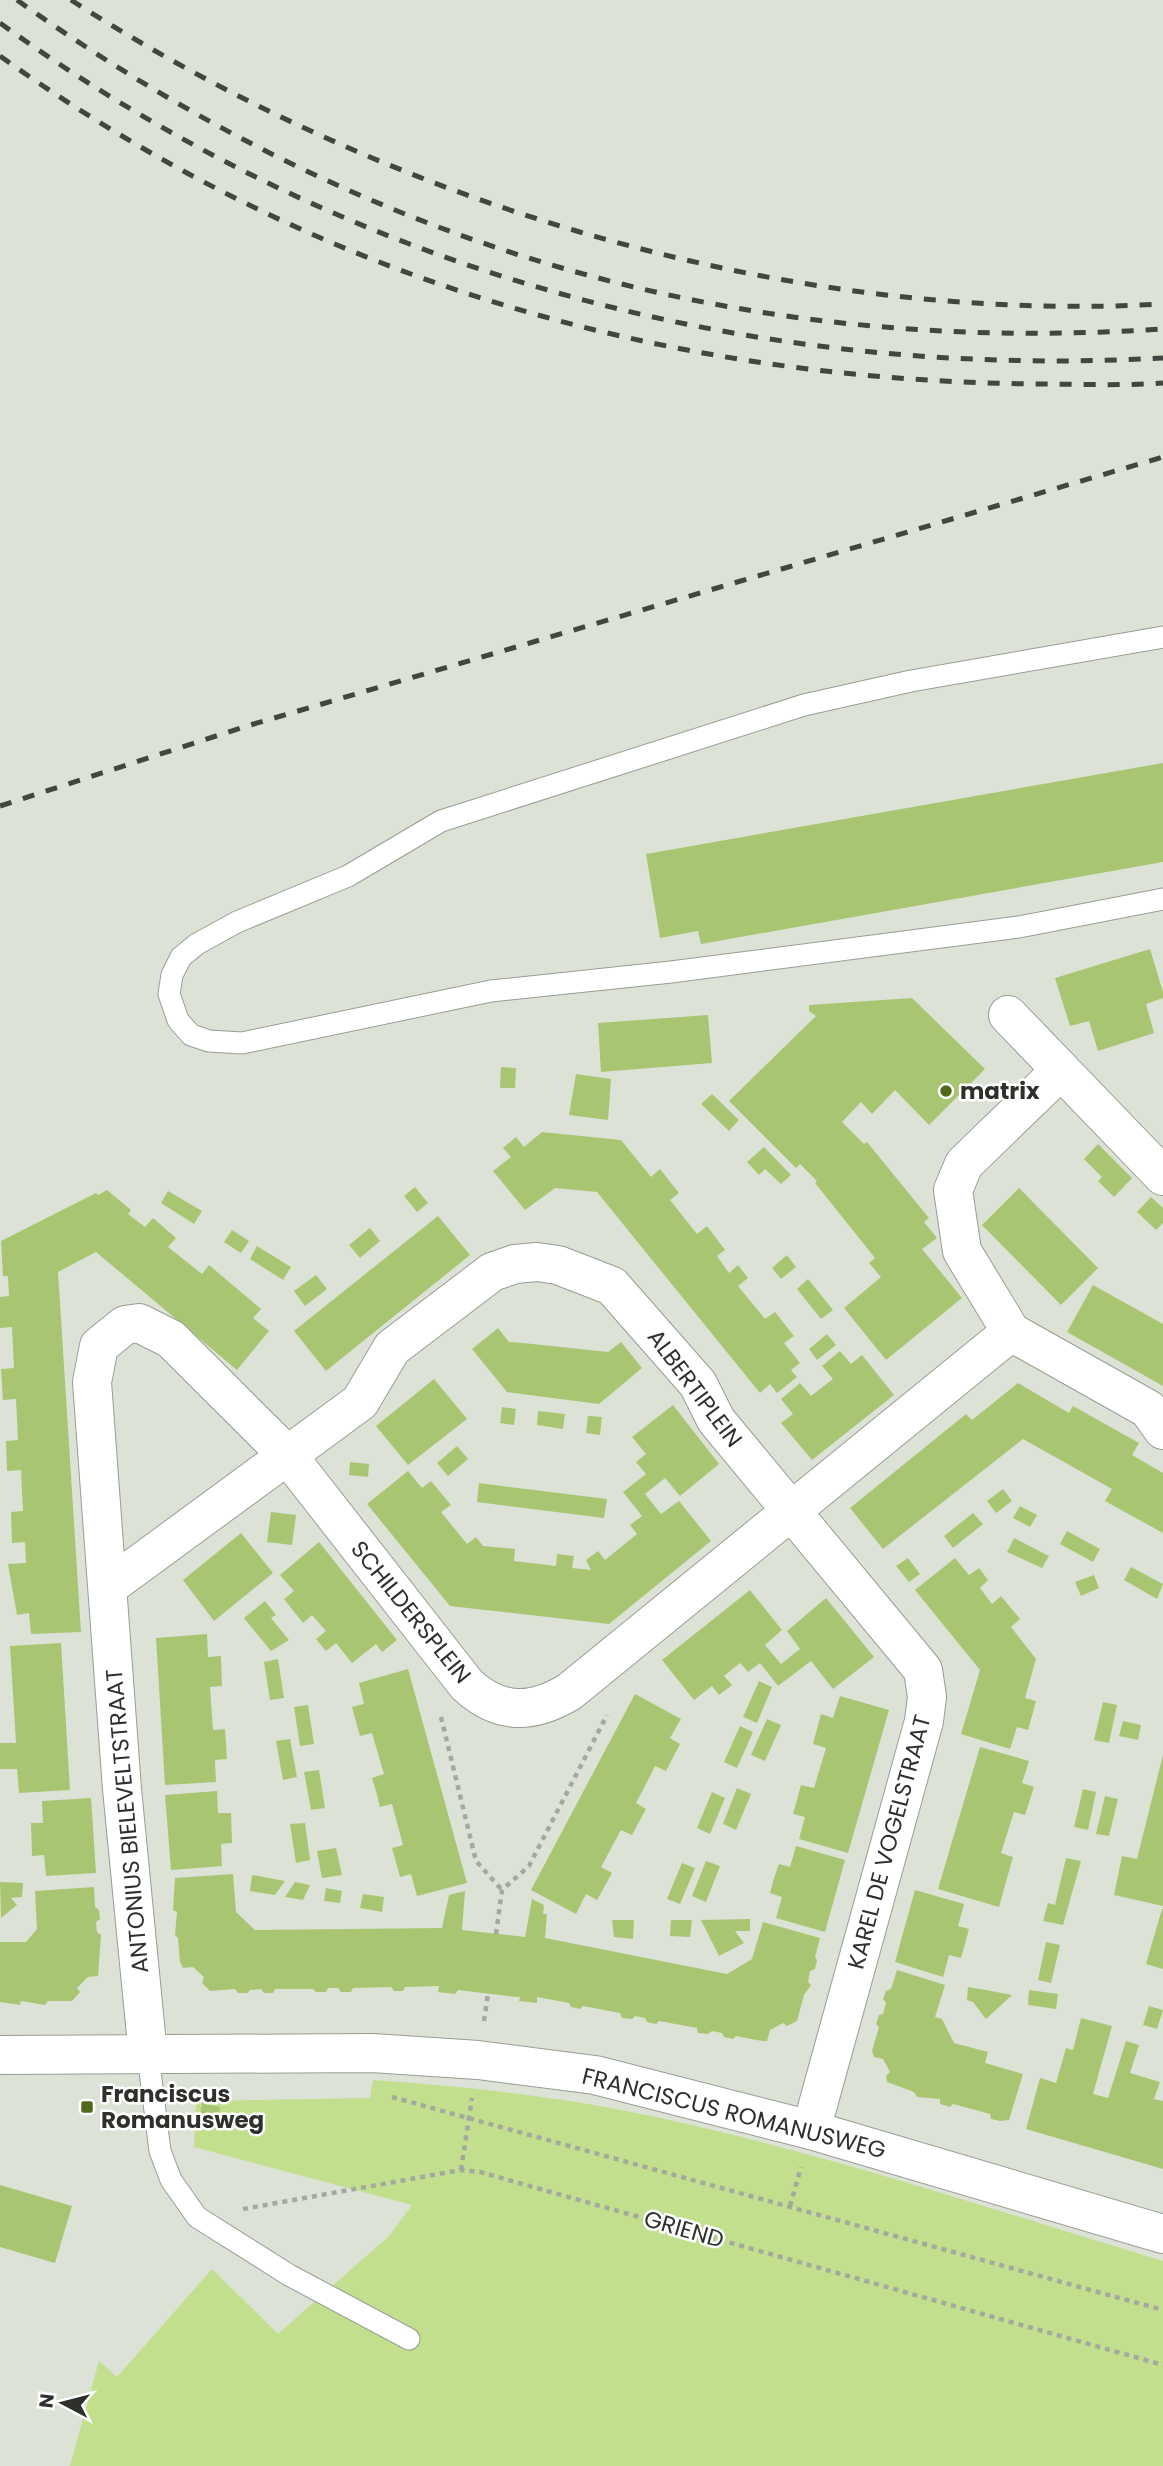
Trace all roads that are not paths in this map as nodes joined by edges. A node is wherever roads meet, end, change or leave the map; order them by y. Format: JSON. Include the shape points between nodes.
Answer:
{"nodes":[{"id":1,"x":1163,"y":636,"type":"edge"},
{"id":2,"x":1163,"y":899,"type":"edge"},
{"id":3,"x":1008,"y":1015,"type":"dead end"},
{"id":4,"x":1060,"y":1071,"type":"junction"},
{"id":5,"x":1163,"y":1176,"type":"edge"},
{"id":6,"x":1011,"y":1332,"type":"junction"},
{"id":7,"x":1163,"y":1430,"type":"edge"},
{"id":8,"x":288,"y":1456,"type":"junction"},
{"id":9,"x":793,"y":1512,"type":"junction"},
{"id":10,"x":108,"y":1587,"type":"junction"},
{"id":11,"x":148,"y":2054,"type":"junction"},
{"id":12,"x":0,"y":2055,"type":"edge"},
{"id":13,"x":811,"y":2130,"type":"junction"},
{"id":14,"x":1163,"y":2234,"type":"edge"},
{"id":15,"x":409,"y":2339,"type":"dead end"}],
"edges":[{"from":1,"to":2,"type":"lane","via":[[804,705],[441,821],[348,876],[237,922],[197,944],[181,957],[169,994],[178,1020],[191,1035],[242,1043],[491,991],[1019,927]]},
{"from":3,"to":4,"type":"street"},
{"from":4,"to":5,"type":"street"},
{"from":4,"to":6,"type":"street","via":[[964,1164],[953,1190],[962,1251]]},
{"from":6,"to":7,"type":"street","via":[[1148,1409]]},
{"from":6,"to":9,"type":"street","name":"SCHILDERSPLEIN"},
{"from":8,"to":9,"type":"street","name":"SCHILDERSPLEIN","via":[[467,1685],[481,1698],[514,1710],[552,1702],[592,1674]]},
{"from":8,"to":9,"type":"street","name":"ALBERTIPLEIN","via":[[360,1402],[392,1348],[492,1272],[537,1262],[574,1269],[612,1286],[698,1384],[716,1420]]},
{"from":8,"to":10,"type":"street"},
{"from":8,"to":10,"type":"street","name":"ANTONIUS BIELEVELTSTRAAT","via":[[172,1339],[138,1323],[111,1334],[99,1346],[92,1382]]},
{"from":9,"to":13,"type":"street","name":"KAREL DE VOGELSTRAAT","via":[[923,1670],[927,1697]]},
{"from":10,"to":11,"type":"street","name":"ANTONIUS BIELEVELTSTRAAT"},
{"from":11,"to":12,"type":"street","name":"FRANCISCUS ROMANUSWEG"},
{"from":11,"to":13,"type":"street","name":"FRANCISCUS ROMANUSWEG","via":[[372,2053],[478,2060],[595,2075]]},
{"from":11,"to":15,"type":"lane","via":[[160,2151],[170,2180],[197,2217],[289,2275]]},
{"from":13,"to":14,"type":"street","name":"FRANCISCUS ROMANUSWEG"}]}
